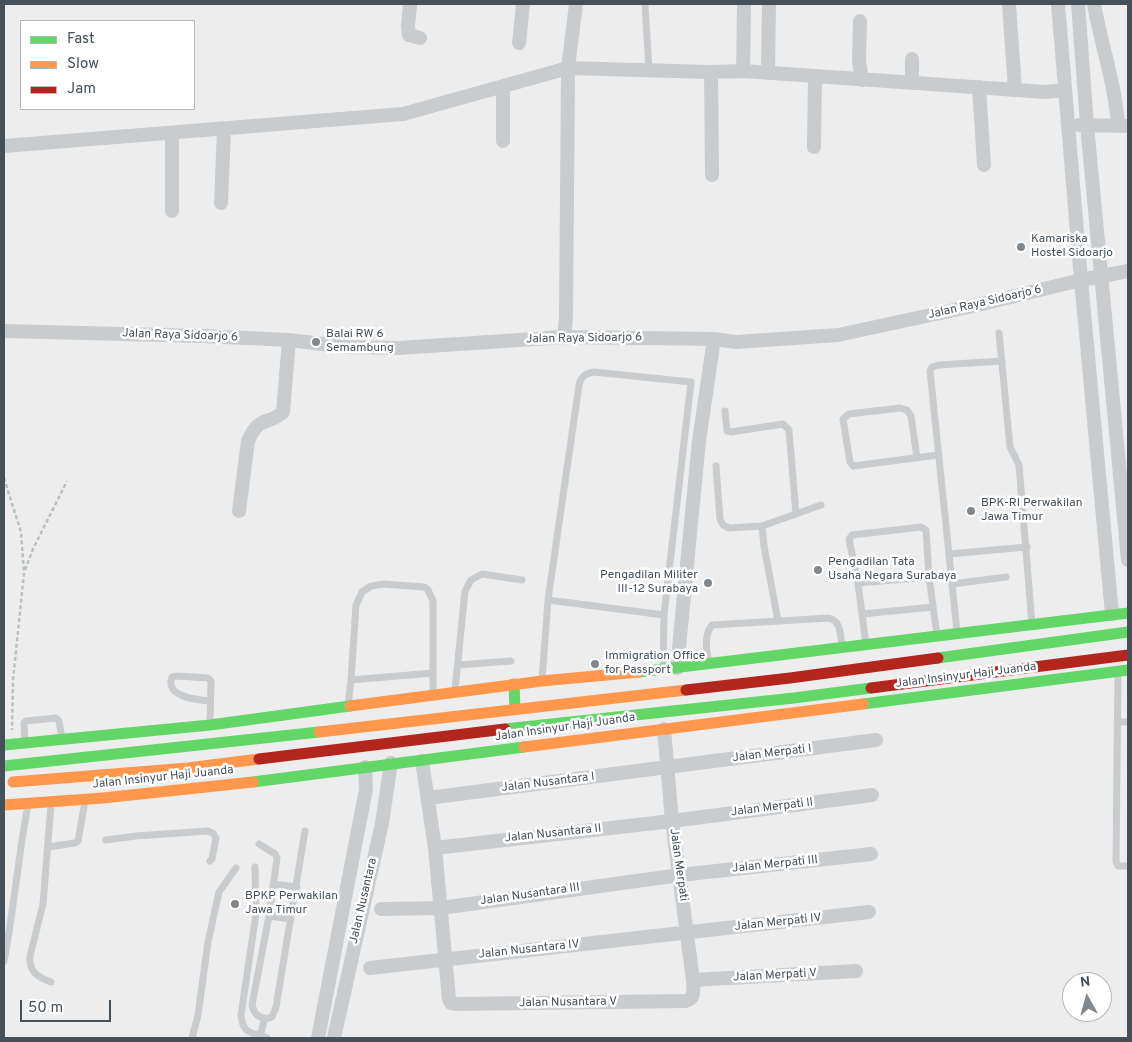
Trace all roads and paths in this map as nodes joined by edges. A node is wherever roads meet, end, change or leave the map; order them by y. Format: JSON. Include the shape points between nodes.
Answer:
{"nodes":[{"id":1,"x":410,"y":4,"type":"edge"},
{"id":2,"x":523,"y":4,"type":"edge"},
{"id":3,"x":576,"y":4,"type":"edge"},
{"id":4,"x":645,"y":4,"type":"edge"},
{"id":5,"x":744,"y":4,"type":"edge"},
{"id":6,"x":768,"y":4,"type":"edge"},
{"id":7,"x":1009,"y":4,"type":"edge"},
{"id":8,"x":1058,"y":4,"type":"edge"},
{"id":9,"x":1078,"y":4,"type":"edge"},
{"id":10,"x":1094,"y":4,"type":"edge"},
{"id":11,"x":860,"y":21,"type":"dead end"},
{"id":12,"x":420,"y":38,"type":"dead end"},
{"id":13,"x":518,"y":43,"type":"dead end"},
{"id":14,"x":912,"y":59,"type":"dead end"},
{"id":15,"x":568,"y":68,"type":"junction"},
{"id":16,"x":649,"y":70,"type":"junction"},
{"id":17,"x":743,"y":71,"type":"junction"},
{"id":18,"x":711,"y":72,"type":"junction"},
{"id":19,"x":768,"y":73,"type":"junction"},
{"id":20,"x":815,"y":76,"type":"junction"},
{"id":21,"x":862,"y":80,"type":"junction"},
{"id":22,"x":912,"y":83,"type":"junction"},
{"id":23,"x":503,"y":87,"type":"junction"},
{"id":24,"x":979,"y":87,"type":"junction"},
{"id":25,"x":1015,"y":90,"type":"junction"},
{"id":26,"x":1065,"y":90,"type":"junction"},
{"id":27,"x":1087,"y":125,"type":"junction"},
{"id":28,"x":1123,"y":125,"type":"edge"},
{"id":29,"x":1069,"y":126,"type":"junction"},
{"id":30,"x":224,"y":130,"type":"junction"},
{"id":31,"x":172,"y":134,"type":"junction"},
{"id":32,"x":503,"y":141,"type":"dead end"},
{"id":33,"x":4,"y":146,"type":"edge"},
{"id":34,"x":814,"y":147,"type":"dead end"},
{"id":35,"x":984,"y":166,"type":"dead end"},
{"id":36,"x":712,"y":174,"type":"dead end"},
{"id":37,"x":221,"y":203,"type":"dead end"},
{"id":38,"x":172,"y":211,"type":"dead end"},
{"id":39,"x":1128,"y":271,"type":"edge"},
{"id":40,"x":1102,"y":276,"type":"junction"},
{"id":41,"x":1081,"y":280,"type":"junction"},
{"id":42,"x":4,"y":332,"type":"edge"},
{"id":43,"x":999,"y":333,"type":"dead end"},
{"id":44,"x":564,"y":336,"type":"junction"},
{"id":45,"x":714,"y":339,"type":"junction"},
{"id":46,"x":289,"y":340,"type":"junction"},
{"id":47,"x":1002,"y":361,"type":"junction"},
{"id":48,"x":725,"y":411,"type":"dead end"},
{"id":49,"x":938,"y":455,"type":"junction"},
{"id":50,"x":917,"y":458,"type":"junction"},
{"id":51,"x":716,"y":466,"type":"dead end"},
{"id":52,"x":4,"y":478,"type":"edge"},
{"id":53,"x":66,"y":481,"type":"dead end"},
{"id":54,"x":821,"y":506,"type":"dead end"},
{"id":55,"x":239,"y":511,"type":"dead end"},
{"id":56,"x":796,"y":514,"type":"junction"},
{"id":57,"x":762,"y":526,"type":"junction"},
{"id":58,"x":1026,"y":547,"type":"junction"},
{"id":59,"x":949,"y":554,"type":"junction"},
{"id":60,"x":1128,"y":560,"type":"edge"},
{"id":61,"x":24,"y":573,"type":"junction"},
{"id":62,"x":929,"y":576,"type":"junction"},
{"id":63,"x":1006,"y":577,"type":"dead end"},
{"id":64,"x":522,"y":580,"type":"dead end"},
{"id":65,"x":858,"y":583,"type":"junction"},
{"id":66,"x":952,"y":584,"type":"junction"},
{"id":67,"x":548,"y":600,"type":"junction"},
{"id":68,"x":933,"y":607,"type":"junction"},
{"id":69,"x":1128,"y":612,"type":"edge"},
{"id":70,"x":862,"y":614,"type":"junction"},
{"id":71,"x":1112,"y":614,"type":"junction"},
{"id":72,"x":664,"y":615,"type":"junction"},
{"id":73,"x":778,"y":621,"type":"junction"},
{"id":74,"x":1032,"y":624,"type":"junction"},
{"id":75,"x":1128,"y":632,"type":"edge"},
{"id":76,"x":957,"y":633,"type":"junction"},
{"id":77,"x":1114,"y":634,"type":"junction"},
{"id":78,"x":937,"y":636,"type":"junction"},
{"id":79,"x":866,"y":645,"type":"junction"},
{"id":80,"x":842,"y":648,"type":"junction"},
{"id":81,"x":1123,"y":656,"type":"edge"},
{"id":82,"x":511,"y":661,"type":"dead end"},
{"id":83,"x":709,"y":664,"type":"junction"},
{"id":84,"x":458,"y":666,"type":"junction"},
{"id":85,"x":670,"y":668,"type":"junction"},
{"id":86,"x":1123,"y":670,"type":"edge"},
{"id":87,"x":433,"y":673,"type":"junction"},
{"id":88,"x":351,"y":680,"type":"junction"},
{"id":89,"x":542,"y":681,"type":"junction"},
{"id":90,"x":514,"y":684,"type":"junction"},
{"id":91,"x":455,"y":692,"type":"junction"},
{"id":92,"x":433,"y":696,"type":"junction"},
{"id":93,"x":210,"y":701,"type":"junction"},
{"id":94,"x":348,"y":707,"type":"junction"},
{"id":95,"x":515,"y":709,"type":"junction"},
{"id":96,"x":664,"y":712,"type":"junction"},
{"id":97,"x":607,"y":718,"type":"junction"},
{"id":98,"x":418,"y":720,"type":"junction"},
{"id":99,"x":1117,"y":722,"type":"junction"},
{"id":100,"x":1128,"y":722,"type":"edge"},
{"id":101,"x":210,"y":725,"type":"junction"},
{"id":102,"x":664,"y":728,"type":"junction"},
{"id":103,"x":608,"y":736,"type":"junction"},
{"id":104,"x":421,"y":738,"type":"junction"},
{"id":105,"x":62,"y":740,"type":"junction"},
{"id":106,"x":876,"y":740,"type":"dead end"},
{"id":107,"x":25,"y":743,"type":"junction"},
{"id":108,"x":8,"y":745,"type":"edge"},
{"id":109,"x":301,"y":754,"type":"junction"},
{"id":110,"x":422,"y":761,"type":"junction"},
{"id":111,"x":391,"y":763,"type":"junction"},
{"id":112,"x":4,"y":766,"type":"edge"},
{"id":113,"x":365,"y":767,"type":"junction"},
{"id":114,"x":668,"y":767,"type":"junction"},
{"id":115,"x":188,"y":768,"type":"junction"},
{"id":116,"x":304,"y":775,"type":"junction"},
{"id":117,"x":4,"y":783,"type":"edge"},
{"id":118,"x":191,"y":788,"type":"junction"},
{"id":119,"x":872,"y":795,"type":"dead end"},
{"id":120,"x":428,"y":798,"type":"junction"},
{"id":121,"x":86,"y":800,"type":"junction"},
{"id":122,"x":52,"y":803,"type":"junction"},
{"id":123,"x":28,"y":804,"type":"junction"},
{"id":124,"x":4,"y":805,"type":"edge"},
{"id":125,"x":672,"y":821,"type":"junction"},
{"id":126,"x":305,"y":831,"type":"dead end"},
{"id":127,"x":106,"y":840,"type":"dead end"},
{"id":128,"x":259,"y":844,"type":"dead end"},
{"id":129,"x":48,"y":846,"type":"junction"},
{"id":130,"x":435,"y":848,"type":"junction"},
{"id":131,"x":871,"y":854,"type":"dead end"},
{"id":132,"x":210,"y":861,"type":"dead end"},
{"id":133,"x":1128,"y":866,"type":"edge"},
{"id":134,"x":255,"y":867,"type":"dead end"},
{"id":135,"x":236,"y":868,"type":"dead end"},
{"id":136,"x":680,"y":875,"type":"junction"},
{"id":137,"x":274,"y":884,"type":"junction"},
{"id":138,"x":297,"y":888,"type":"junction"},
{"id":139,"x":441,"y":908,"type":"junction"},
{"id":140,"x":381,"y":909,"type":"dead end"},
{"id":141,"x":868,"y":912,"type":"dead end"},
{"id":142,"x":269,"y":916,"type":"junction"},
{"id":143,"x":291,"y":919,"type":"junction"},
{"id":144,"x":688,"y":933,"type":"junction"},
{"id":145,"x":446,"y":959,"type":"junction"},
{"id":146,"x":4,"y":961,"type":"edge"},
{"id":147,"x":370,"y":968,"type":"dead end"},
{"id":148,"x":856,"y":971,"type":"dead end"},
{"id":149,"x":694,"y":980,"type":"junction"},
{"id":150,"x":51,"y":982,"type":"dead end"},
{"id":151,"x":690,"y":1000,"type":"joint"},
{"id":152,"x":266,"y":1018,"type":"junction"},
{"id":153,"x":264,"y":1037,"type":"edge"},
{"id":154,"x":192,"y":1038,"type":"edge"},
{"id":155,"x":318,"y":1038,"type":"edge"},
{"id":156,"x":334,"y":1038,"type":"edge"}],
"edges":[{"from":1,"to":12,"type":"street","via":[[409,34]]},
{"from":2,"to":13,"type":"street"},
{"from":3,"to":15,"type":"street"},
{"from":4,"to":16,"type":"lane"},
{"from":5,"to":17,"type":"street"},
{"from":6,"to":19,"type":"street"},
{"from":7,"to":25,"type":"street"},
{"from":8,"to":26,"type":"street"},
{"from":9,"to":27,"type":"street"},
{"from":10,"to":28,"type":"street"},
{"from":11,"to":21,"type":"street","via":[[858,61]]},
{"from":14,"to":22,"type":"street"},
{"from":15,"to":16,"type":"street"},
{"from":15,"to":23,"type":"street"},
{"from":15,"to":44,"type":"street"},
{"from":16,"to":18,"type":"street"},
{"from":17,"to":18,"type":"street"},
{"from":17,"to":19,"type":"street"},
{"from":18,"to":36,"type":"street"},
{"from":19,"to":20,"type":"street"},
{"from":20,"to":21,"type":"street"},
{"from":20,"to":34,"type":"street"},
{"from":21,"to":22,"type":"street"},
{"from":22,"to":24,"type":"street"},
{"from":23,"to":30,"type":"street","via":[[403,114]]},
{"from":23,"to":32,"type":"street"},
{"from":24,"to":25,"type":"street"},
{"from":24,"to":35,"type":"street"},
{"from":25,"to":26,"type":"street"},
{"from":26,"to":29,"type":"street"},
{"from":27,"to":28,"type":"street"},
{"from":27,"to":29,"type":"street"},
{"from":27,"to":40,"type":"street"},
{"from":29,"to":41,"type":"street"},
{"from":30,"to":31,"type":"street"},
{"from":30,"to":37,"type":"street"},
{"from":31,"to":33,"type":"street"},
{"from":31,"to":38,"type":"street"},
{"from":39,"to":40,"type":"street","name":"Jalan Raya Sidoarjo 6"},
{"from":40,"to":41,"type":"street","name":"Jalan Raya Sidoarjo 6"},
{"from":40,"to":60,"type":"street"},
{"from":41,"to":45,"type":"street","name":"Jalan Raya Sidoarjo 6","via":[[838,335],[736,342]]},
{"from":41,"to":71,"type":"street"},
{"from":42,"to":46,"type":"street","name":"Jalan Raya Sidoarjo 6"},
{"from":43,"to":47,"type":"lane"},
{"from":44,"to":45,"type":"street","name":"Jalan Raya Sidoarjo 6"},
{"from":44,"to":46,"type":"street","name":"Jalan Raya Sidoarjo 6","via":[[399,348],[347,347]]},
{"from":45,"to":85,"type":"street"},
{"from":46,"to":55,"type":"street","via":[[283,412],[279,417],[260,422],[248,441]]},
{"from":47,"to":49,"type":"lane","via":[[932,368]]},
{"from":47,"to":58,"type":"lane","via":[[1010,447],[1018,466]]},
{"from":48,"to":56,"type":"lane","via":[[727,431],[783,424],[789,430]]},
{"from":49,"to":50,"type":"lane"},
{"from":49,"to":59,"type":"lane"},
{"from":50,"to":50,"type":"lane","via":[[907,410],[849,414],[843,419],[853,466]]},
{"from":51,"to":57,"type":"lane","via":[[723,525],[729,528]]},
{"from":52,"to":61,"type":"path","via":[[21,532]]},
{"from":53,"to":61,"type":"path"},
{"from":54,"to":56,"type":"lane"},
{"from":56,"to":57,"type":"lane"},
{"from":57,"to":73,"type":"lane"},
{"from":58,"to":59,"type":"lane"},
{"from":58,"to":74,"type":"lane"},
{"from":59,"to":66,"type":"lane"},
{"from":61,"to":108,"type":"path"},
{"from":62,"to":65,"type":"lane"},
{"from":62,"to":65,"type":"lane","via":[[926,530],[921,526],[852,535],[849,539]]},
{"from":62,"to":68,"type":"lane"},
{"from":63,"to":66,"type":"lane"},
{"from":64,"to":84,"type":"lane","via":[[482,574],[471,580],[465,590]]},
{"from":65,"to":70,"type":"lane"},
{"from":66,"to":76,"type":"lane"},
{"from":67,"to":72,"type":"lane"},
{"from":67,"to":72,"type":"lane","via":[[580,379],[594,372],[691,382]]},
{"from":67,"to":89,"type":"lane"},
{"from":68,"to":70,"type":"lane"},
{"from":68,"to":78,"type":"lane"},
{"from":69,"to":71,"type":"main road"},
{"from":70,"to":79,"type":"lane"},
{"from":71,"to":74,"type":"main road"},
{"from":71,"to":77,"type":"main road"},
{"from":72,"to":85,"type":"lane"},
{"from":73,"to":80,"type":"lane","via":[[834,620],[839,625]]},
{"from":73,"to":83,"type":"lane","via":[[712,625],[706,637]]},
{"from":74,"to":76,"type":"main road"},
{"from":75,"to":77,"type":"main road","name":"Jalan Insinyur Haji Juanda"},
{"from":76,"to":78,"type":"main road"},
{"from":77,"to":95,"type":"main road","name":"Jalan Insinyur Haji Juanda","via":[[790,678]]},
{"from":78,"to":79,"type":"main road"},
{"from":79,"to":80,"type":"main road"},
{"from":80,"to":83,"type":"main road"},
{"from":81,"to":86,"type":"main road"},
{"from":81,"to":96,"type":"main road","name":"Jalan Insinyur Haji Juanda"},
{"from":82,"to":84,"type":"lane"},
{"from":83,"to":85,"type":"main road"},
{"from":84,"to":91,"type":"lane"},
{"from":85,"to":89,"type":"main road"},
{"from":86,"to":99,"type":"lane"},
{"from":86,"to":102,"type":"main road","name":"Jalan Insinyur Haji Juanda"},
{"from":87,"to":88,"type":"lane"},
{"from":87,"to":88,"type":"lane","via":[[433,601],[428,590],[383,584],[362,592],[356,605]]},
{"from":87,"to":92,"type":"lane"},
{"from":88,"to":94,"type":"lane"},
{"from":89,"to":90,"type":"main road"},
{"from":90,"to":91,"type":"main road"},
{"from":90,"to":95,"type":"main road"},
{"from":91,"to":92,"type":"main road"},
{"from":92,"to":94,"type":"main road"},
{"from":93,"to":93,"type":"lane","via":[[179,694],[172,687],[172,677],[208,678]]},
{"from":93,"to":101,"type":"lane"},
{"from":94,"to":101,"type":"main road"},
{"from":95,"to":98,"type":"main road","name":"Jalan Insinyur Haji Juanda"},
{"from":96,"to":97,"type":"main road","name":"Jalan Insinyur Haji Juanda"},
{"from":96,"to":102,"type":"main road"},
{"from":97,"to":103,"type":"main road"},
{"from":97,"to":104,"type":"main road","name":"Jalan Insinyur Haji Juanda"},
{"from":98,"to":104,"type":"main road"},
{"from":98,"to":112,"type":"main road","name":"Jalan Insinyur Haji Juanda"},
{"from":99,"to":100,"type":"lane"},
{"from":99,"to":133,"type":"lane","via":[[1116,862],[1118,866]]},
{"from":101,"to":105,"type":"main road"},
{"from":102,"to":103,"type":"main road","name":"Jalan Insinyur Haji Juanda"},
{"from":102,"to":114,"type":"street","name":"Jalan Merpati"},
{"from":103,"to":110,"type":"main road","name":"Jalan Insinyur Haji Juanda"},
{"from":104,"to":109,"type":"main road","name":"Jalan Insinyur Haji Juanda"},
{"from":105,"to":107,"type":"main road"},
{"from":105,"to":107,"type":"lane","via":[[56,718],[26,721]]},
{"from":106,"to":114,"type":"street","name":"Jalan Merpati I"},
{"from":107,"to":108,"type":"main road"},
{"from":109,"to":115,"type":"main road","name":"Jalan Insinyur Haji Juanda"},
{"from":109,"to":116,"type":"main road"},
{"from":110,"to":111,"type":"main road","name":"Jalan Insinyur Haji Juanda"},
{"from":110,"to":120,"type":"street"},
{"from":111,"to":113,"type":"main road","name":"Jalan Insinyur Haji Juanda"},
{"from":111,"to":156,"type":"street","name":"Jalan Nusantara","via":[[382,823]]},
{"from":113,"to":116,"type":"main road","name":"Jalan Insinyur Haji Juanda"},
{"from":113,"to":155,"type":"street","name":"Jalan Nusantara","via":[[366,789]]},
{"from":114,"to":120,"type":"street","name":"Jalan Nusantara I"},
{"from":114,"to":125,"type":"street","name":"Jalan Merpati"},
{"from":115,"to":117,"type":"main road","name":"Jalan Insinyur Haji Juanda"},
{"from":115,"to":118,"type":"main road"},
{"from":116,"to":118,"type":"main road","name":"Jalan Insinyur Haji Juanda"},
{"from":118,"to":121,"type":"main road","name":"Jalan Insinyur Haji Juanda"},
{"from":119,"to":125,"type":"street","name":"Jalan Merpati II"},
{"from":120,"to":130,"type":"street"},
{"from":121,"to":122,"type":"main road","name":"Jalan Insinyur Haji Juanda"},
{"from":121,"to":129,"type":"lane","via":[[78,841]]},
{"from":122,"to":123,"type":"main road","name":"Jalan Insinyur Haji Juanda"},
{"from":122,"to":129,"type":"lane"},
{"from":123,"to":124,"type":"main road","name":"Jalan Insinyur Haji Juanda"},
{"from":123,"to":146,"type":"lane"},
{"from":125,"to":130,"type":"street","name":"Jalan Nusantara II"},
{"from":125,"to":136,"type":"street","name":"Jalan Merpati"},
{"from":126,"to":138,"type":"lane"},
{"from":127,"to":132,"type":"lane","via":[[208,831],[216,838]]},
{"from":128,"to":137,"type":"lane","via":[[277,858]]},
{"from":129,"to":150,"type":"lane","via":[[44,904],[29,964],[37,975]]},
{"from":130,"to":139,"type":"street"},
{"from":131,"to":136,"type":"street","name":"Jalan Merpati III"},
{"from":134,"to":153,"type":"lane","via":[[256,914],[240,1015],[245,1030]]},
{"from":135,"to":154,"type":"lane","via":[[219,892]]},
{"from":136,"to":139,"type":"street","name":"Jalan Nusantara III"},
{"from":136,"to":144,"type":"street","name":"Jalan Merpati"},
{"from":137,"to":138,"type":"lane"},
{"from":137,"to":142,"type":"lane"},
{"from":138,"to":143,"type":"lane"},
{"from":139,"to":140,"type":"street","name":"Jalan Nusantara III"},
{"from":139,"to":145,"type":"street"},
{"from":141,"to":144,"type":"street","name":"Jalan Merpati IV"},
{"from":142,"to":143,"type":"lane"},
{"from":142,"to":152,"type":"lane","via":[[252,1005],[256,1015]]},
{"from":143,"to":152,"type":"lane","via":[[276,1007],[272,1017]]},
{"from":144,"to":145,"type":"street","name":"Jalan Nusantara IV"},
{"from":144,"to":149,"type":"street","name":"Jalan Merpati"},
{"from":145,"to":147,"type":"street","name":"Jalan Nusantara IV"},
{"from":145,"to":151,"type":"street","name":"Jalan Nusantara V","via":[[449,999],[457,1004]]},
{"from":148,"to":149,"type":"street","name":"Jalan Merpati V"},
{"from":149,"to":151,"type":"street","name":"Jalan Merpati"},
{"from":152,"to":153,"type":"lane"}]}
